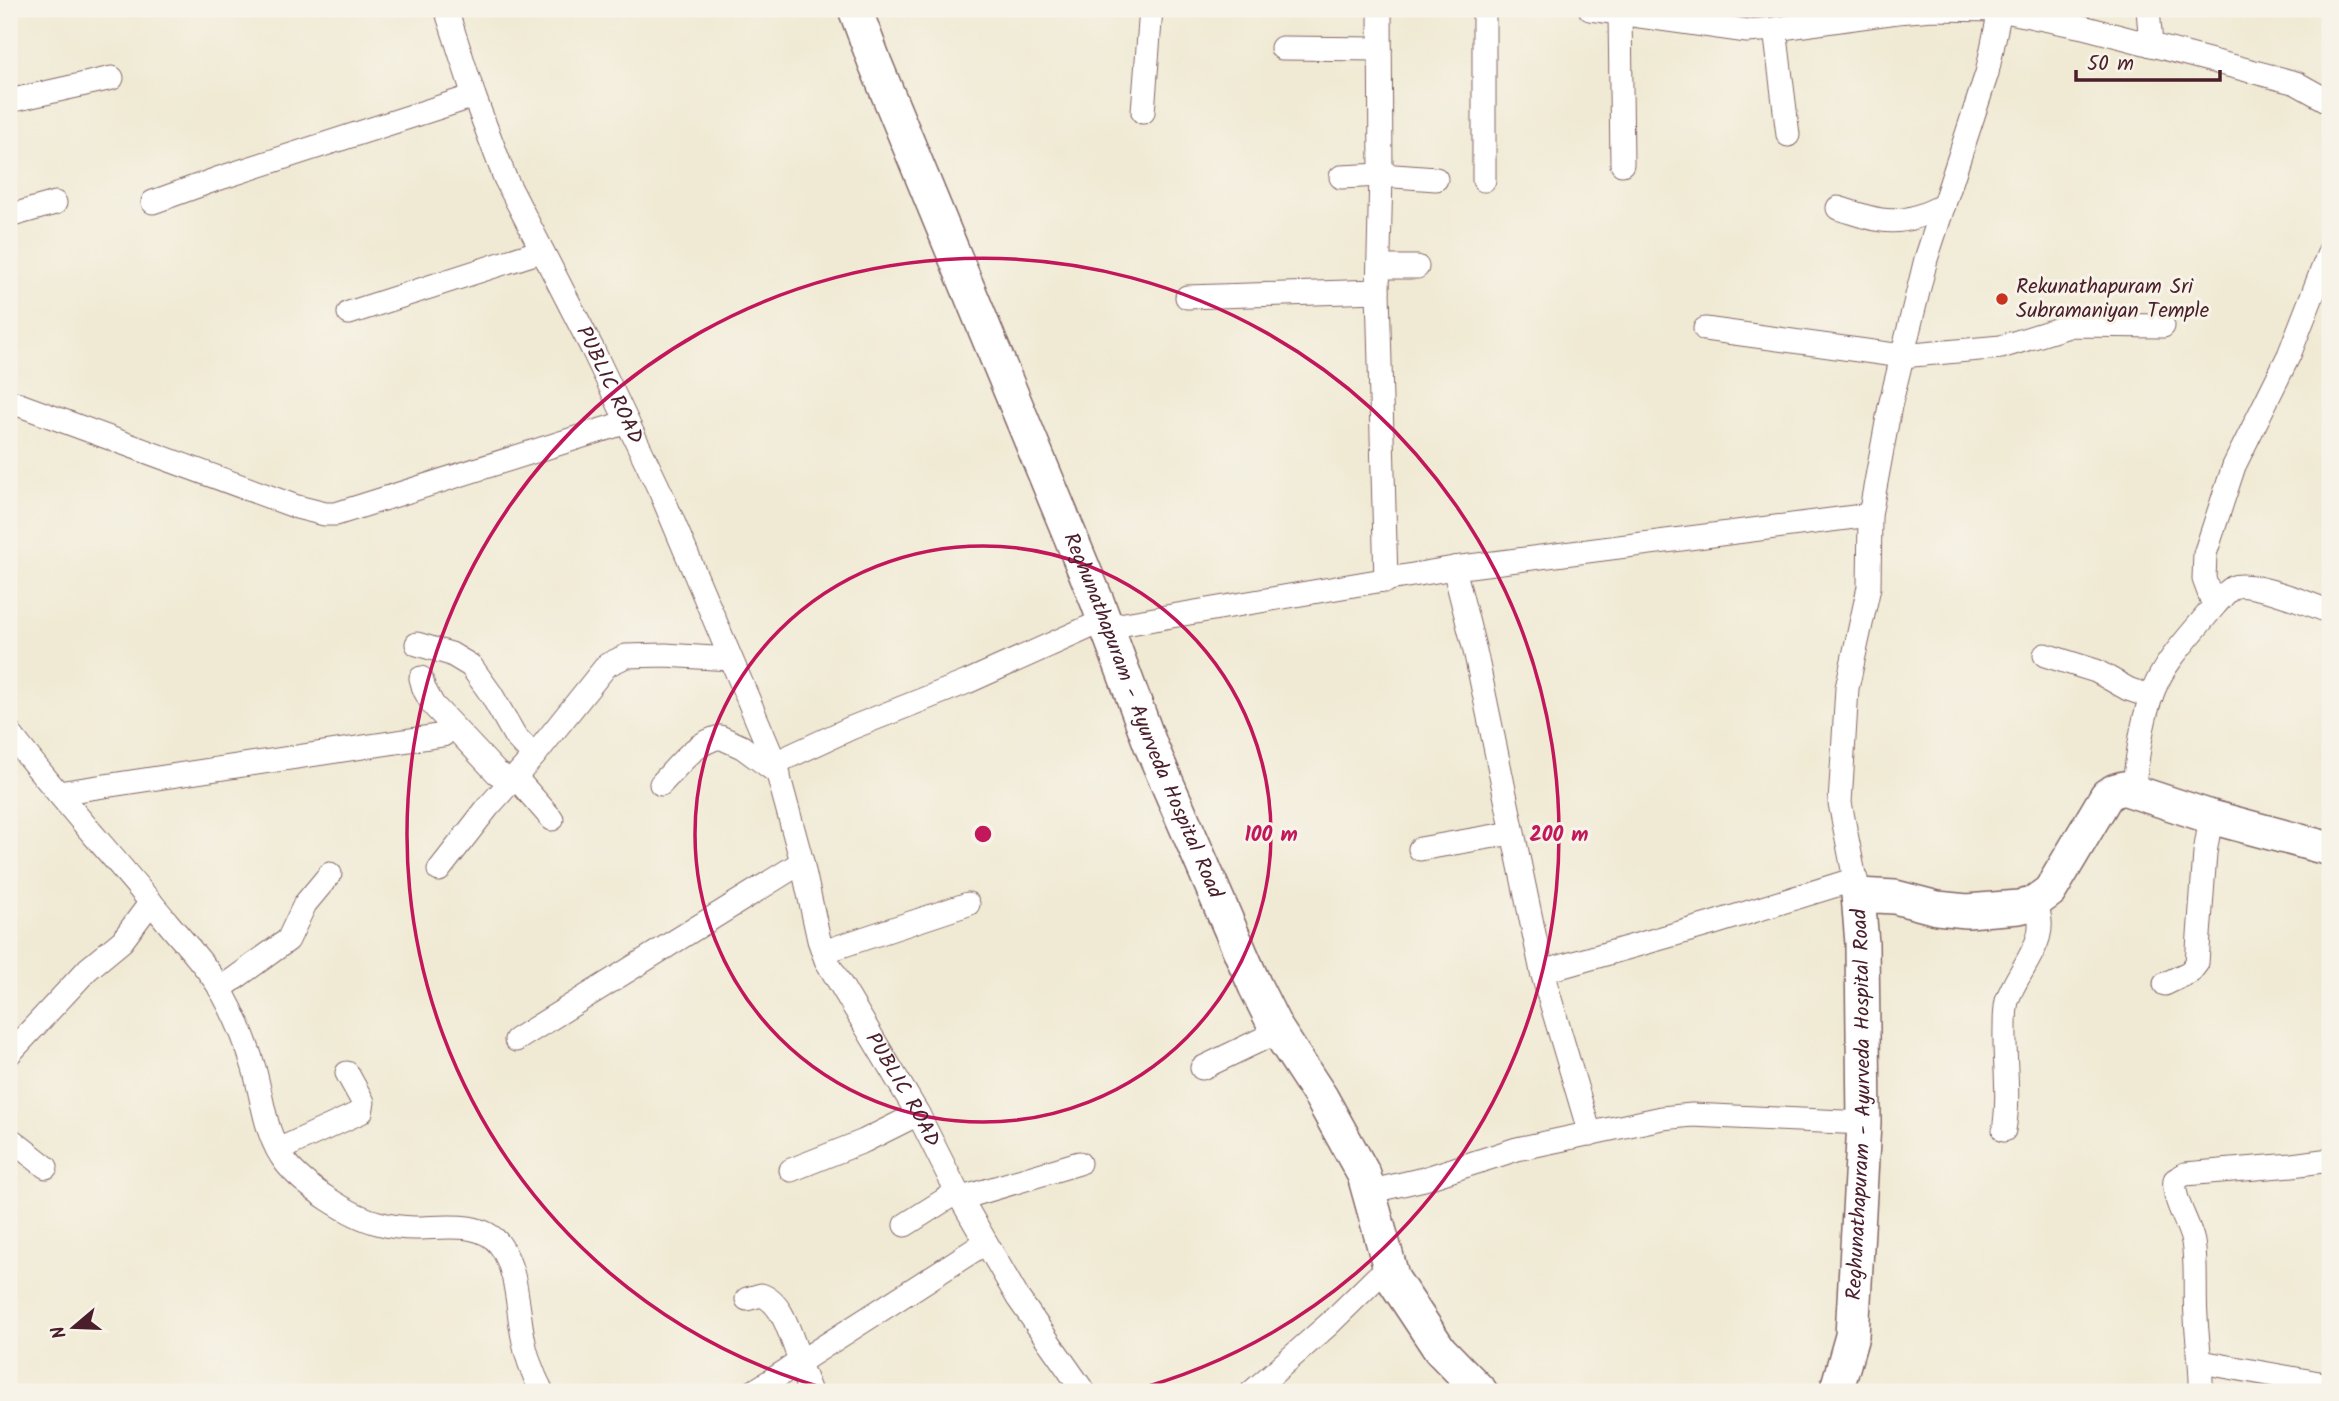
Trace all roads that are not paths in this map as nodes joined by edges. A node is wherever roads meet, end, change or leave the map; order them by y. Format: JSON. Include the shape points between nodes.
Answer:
{"nodes":[{"id":1,"x":446,"y":9,"type":"edge"},
{"id":2,"x":855,"y":9,"type":"edge"},
{"id":3,"x":1151,"y":9,"type":"edge"},
{"id":4,"x":1380,"y":9,"type":"edge"},
{"id":5,"x":1484,"y":9,"type":"edge"},
{"id":6,"x":1590,"y":9,"type":"edge"},
{"id":7,"x":2148,"y":9,"type":"edge"},
{"id":8,"x":2000,"y":10,"type":"edge"},
{"id":9,"x":1620,"y":13,"type":"junction"},
{"id":10,"x":1648,"y":13,"type":"edge"},
{"id":11,"x":1800,"y":17,"type":"edge"},
{"id":12,"x":1775,"y":29,"type":"junction"},
{"id":13,"x":2151,"y":45,"type":"junction"},
{"id":14,"x":1282,"y":48,"type":"dead end"},
{"id":15,"x":1380,"y":49,"type":"junction"},
{"id":16,"x":111,"y":78,"type":"dead end"},
{"id":17,"x":474,"y":96,"type":"junction"},
{"id":18,"x":9,"y":102,"type":"edge"},
{"id":19,"x":2330,"y":102,"type":"edge"},
{"id":20,"x":1143,"y":111,"type":"dead end"},
{"id":21,"x":1787,"y":135,"type":"dead end"},
{"id":22,"x":1622,"y":164,"type":"dead end"},
{"id":23,"x":1381,"y":175,"type":"junction"},
{"id":24,"x":1341,"y":177,"type":"dead end"},
{"id":25,"x":1436,"y":179,"type":"dead end"},
{"id":26,"x":1484,"y":180,"type":"dead end"},
{"id":27,"x":153,"y":202,"type":"dead end"},
{"id":28,"x":55,"y":203,"type":"dead end"},
{"id":29,"x":1944,"y":205,"type":"junction"},
{"id":30,"x":1838,"y":208,"type":"dead end"},
{"id":31,"x":9,"y":216,"type":"edge"},
{"id":32,"x":2330,"y":250,"type":"edge"},
{"id":33,"x":541,"y":251,"type":"junction"},
{"id":34,"x":1380,"y":267,"type":"junction"},
{"id":35,"x":1417,"y":267,"type":"dead end"},
{"id":36,"x":1378,"y":291,"type":"junction"},
{"id":37,"x":1187,"y":297,"type":"dead end"},
{"id":38,"x":349,"y":313,"type":"dead end"},
{"id":39,"x":2163,"y":326,"type":"dead end"},
{"id":40,"x":1705,"y":329,"type":"dead end"},
{"id":41,"x":1902,"y":356,"type":"junction"},
{"id":42,"x":9,"y":401,"type":"edge"},
{"id":43,"x":627,"y":422,"type":"junction"},
{"id":44,"x":1870,"y":515,"type":"junction"},
{"id":45,"x":1454,"y":568,"type":"junction"},
{"id":46,"x":1386,"y":581,"type":"junction"},
{"id":47,"x":2214,"y":606,"type":"junction"},
{"id":48,"x":2330,"y":612,"type":"edge"},
{"id":49,"x":1106,"y":623,"type":"junction"},
{"id":50,"x":417,"y":644,"type":"dead end"},
{"id":51,"x":2045,"y":655,"type":"dead end"},
{"id":52,"x":730,"y":659,"type":"junction"},
{"id":53,"x":421,"y":678,"type":"dead end"},
{"id":54,"x":2151,"y":697,"type":"junction"},
{"id":55,"x":9,"y":732,"type":"edge"},
{"id":56,"x":443,"y":735,"type":"dead end"},
{"id":57,"x":534,"y":756,"type":"junction"},
{"id":58,"x":777,"y":768,"type":"junction"},
{"id":59,"x":514,"y":779,"type":"junction"},
{"id":60,"x":661,"y":784,"type":"dead end"},
{"id":61,"x":2133,"y":790,"type":"junction"},
{"id":62,"x":58,"y":793,"type":"junction"},
{"id":63,"x":2211,"y":817,"type":"junction"},
{"id":64,"x":552,"y":819,"type":"dead end"},
{"id":65,"x":1512,"y":833,"type":"junction"},
{"id":66,"x":1420,"y":849,"type":"dead end"},
{"id":67,"x":2330,"y":849,"type":"edge"},
{"id":68,"x":802,"y":862,"type":"junction"},
{"id":69,"x":439,"y":870,"type":"dead end"},
{"id":70,"x":330,"y":874,"type":"dead end"},
{"id":71,"x":1857,"y":887,"type":"junction"},
{"id":72,"x":151,"y":902,"type":"junction"},
{"id":73,"x":2034,"y":903,"type":"junction"},
{"id":74,"x":968,"y":904,"type":"dead end"},
{"id":75,"x":823,"y":952,"type":"junction"},
{"id":76,"x":1542,"y":972,"type":"junction"},
{"id":77,"x":2165,"y":985,"type":"dead end"},
{"id":78,"x":220,"y":989,"type":"junction"},
{"id":79,"x":1279,"y":1031,"type":"junction"},
{"id":80,"x":516,"y":1040,"type":"dead end"},
{"id":81,"x":9,"y":1054,"type":"edge"},
{"id":82,"x":1202,"y":1068,"type":"dead end"},
{"id":83,"x":347,"y":1073,"type":"dead end"},
{"id":84,"x":918,"y":1114,"type":"junction"},
{"id":85,"x":1864,"y":1123,"type":"junction"},
{"id":86,"x":2004,"y":1130,"type":"dead end"},
{"id":87,"x":1590,"y":1133,"type":"junction"},
{"id":88,"x":9,"y":1138,"type":"edge"},
{"id":89,"x":278,"y":1150,"type":"junction"},
{"id":90,"x":2330,"y":1160,"type":"edge"},
{"id":91,"x":1079,"y":1163,"type":"dead end"},
{"id":92,"x":46,"y":1167,"type":"dead end"},
{"id":93,"x":791,"y":1170,"type":"dead end"},
{"id":94,"x":957,"y":1191,"type":"junction"},
{"id":95,"x":1368,"y":1192,"type":"junction"},
{"id":96,"x":907,"y":1216,"type":"dead end"},
{"id":97,"x":985,"y":1243,"type":"junction"},
{"id":98,"x":1390,"y":1268,"type":"junction"},
{"id":99,"x":747,"y":1299,"type":"dead end"},
{"id":100,"x":800,"y":1362,"type":"junction"},
{"id":101,"x":2202,"y":1362,"type":"junction"},
{"id":102,"x":2330,"y":1385,"type":"edge"},
{"id":103,"x":1470,"y":1387,"type":"edge"},
{"id":104,"x":542,"y":1392,"type":"edge"},
{"id":105,"x":753,"y":1392,"type":"edge"},
{"id":106,"x":810,"y":1392,"type":"edge"},
{"id":107,"x":1084,"y":1392,"type":"edge"},
{"id":108,"x":1252,"y":1392,"type":"edge"},
{"id":109,"x":1836,"y":1392,"type":"edge"},
{"id":110,"x":2201,"y":1392,"type":"edge"}],
"edges":[{"from":1,"to":17,"type":"street","name":"PUBLIC ROAD"},
{"from":2,"to":49,"type":"main road","name":"Reghunathapuram - Ayurveda Hospital Road"},
{"from":3,"to":20,"type":"street"},
{"from":4,"to":15,"type":"street"},
{"from":5,"to":26,"type":"street"},
{"from":6,"to":9,"type":"street"},
{"from":7,"to":13,"type":"street"},
{"from":8,"to":11,"type":"street"},
{"from":8,"to":13,"type":"street"},
{"from":8,"to":29,"type":"street","via":[[1987,73]]},
{"from":9,"to":10,"type":"street"},
{"from":9,"to":22,"type":"street"},
{"from":10,"to":12,"type":"street","via":[[1747,31]]},
{"from":11,"to":12,"type":"street"},
{"from":12,"to":21,"type":"street"},
{"from":13,"to":19,"type":"street","via":[[2296,83]]},
{"from":14,"to":15,"type":"street"},
{"from":15,"to":23,"type":"street"},
{"from":16,"to":18,"type":"street"},
{"from":17,"to":27,"type":"street"},
{"from":17,"to":33,"type":"street","name":"PUBLIC ROAD","via":[[505,178]]},
{"from":23,"to":24,"type":"street"},
{"from":23,"to":25,"type":"street"},
{"from":23,"to":34,"type":"street"},
{"from":28,"to":31,"type":"street"},
{"from":29,"to":30,"type":"street","via":[[1901,222],[1871,219]]},
{"from":29,"to":41,"type":"street"},
{"from":32,"to":47,"type":"street","via":[[2293,347],[2234,466],[2205,554],[2204,579]]},
{"from":33,"to":38,"type":"street"},
{"from":33,"to":43,"type":"street","name":"PUBLIC ROAD"},
{"from":34,"to":35,"type":"street"},
{"from":34,"to":36,"type":"street"},
{"from":36,"to":37,"type":"street"},
{"from":36,"to":46,"type":"street"},
{"from":39,"to":41,"type":"street","via":[[2072,325],[2001,347]]},
{"from":40,"to":41,"type":"street"},
{"from":41,"to":44,"type":"street"},
{"from":42,"to":43,"type":"street","via":[[325,514]]},
{"from":43,"to":52,"type":"street","name":"PUBLIC ROAD"},
{"from":44,"to":45,"type":"street"},
{"from":44,"to":71,"type":"street","via":[[1869,587],[1847,688],[1840,803]]},
{"from":45,"to":46,"type":"street"},
{"from":45,"to":65,"type":"street"},
{"from":46,"to":49,"type":"street"},
{"from":47,"to":48,"type":"street","via":[[2241,585]]},
{"from":47,"to":54,"type":"street","via":[[2161,675]]},
{"from":49,"to":58,"type":"street","via":[[851,728]]},
{"from":49,"to":79,"type":"main road","name":"Reghunathapuram - Ayurveda Hospital Road","via":[[1151,746]]},
{"from":50,"to":57,"type":"street","via":[[451,654],[471,666],[515,736]]},
{"from":51,"to":54,"type":"street","via":[[2096,671]]},
{"from":52,"to":57,"type":"street","via":[[665,655],[616,659]]},
{"from":52,"to":58,"type":"street","name":"PUBLIC ROAD"},
{"from":53,"to":59,"type":"street","via":[[433,705],[497,773]]},
{"from":54,"to":61,"type":"street"},
{"from":55,"to":62,"type":"street"},
{"from":56,"to":62,"type":"street"},
{"from":57,"to":59,"type":"street"},
{"from":58,"to":60,"type":"street","via":[[720,737],[694,749]]},
{"from":58,"to":68,"type":"street","name":"PUBLIC ROAD"},
{"from":59,"to":64,"type":"street"},
{"from":59,"to":69,"type":"street"},
{"from":61,"to":63,"type":"main road"},
{"from":61,"to":73,"type":"main road","via":[[2109,793],[2050,891]]},
{"from":62,"to":72,"type":"street"},
{"from":63,"to":67,"type":"main road"},
{"from":63,"to":77,"type":"street","via":[[2197,962],[2190,972]]},
{"from":65,"to":66,"type":"street"},
{"from":65,"to":76,"type":"street"},
{"from":68,"to":75,"type":"street","name":"PUBLIC ROAD"},
{"from":68,"to":80,"type":"street"},
{"from":70,"to":78,"type":"street","via":[[305,904],[288,940]]},
{"from":71,"to":73,"type":"main road","name":"Reghunathapuram - Ayurveda Hospital Road","via":[[1967,911]]},
{"from":71,"to":76,"type":"street"},
{"from":71,"to":85,"type":"main road","name":"Reghunathapuram - Ayurveda Hospital Road","via":[[1863,958]]},
{"from":72,"to":78,"type":"street"},
{"from":72,"to":81,"type":"street","via":[[122,941],[88,969]]},
{"from":73,"to":86,"type":"street","via":[[2041,920],[2040,936],[2006,1009]]},
{"from":74,"to":75,"type":"street"},
{"from":75,"to":84,"type":"street","name":"PUBLIC ROAD"},
{"from":76,"to":87,"type":"street"},
{"from":78,"to":89,"type":"street","via":[[240,1028]]},
{"from":79,"to":82,"type":"street"},
{"from":79,"to":95,"type":"main road","name":"Reghunathapuram - Ayurveda Hospital Road","via":[[1327,1108],[1364,1175]]},
{"from":83,"to":89,"type":"street","via":[[363,1102],[361,1112]]},
{"from":84,"to":93,"type":"street"},
{"from":84,"to":94,"type":"street","name":"PUBLIC ROAD"},
{"from":85,"to":87,"type":"street","via":[[1692,1115]]},
{"from":85,"to":109,"type":"main road","name":"Reghunathapuram - Ayurveda Hospital Road","via":[[1852,1336]]},
{"from":87,"to":95,"type":"street"},
{"from":88,"to":92,"type":"street"},
{"from":89,"to":104,"type":"street","via":[[293,1171],[318,1191],[377,1223],[452,1227],[491,1236],[512,1270],[523,1339]]},
{"from":90,"to":101,"type":"street","via":[[2186,1174],[2176,1179],[2194,1252]]},
{"from":91,"to":94,"type":"street"},
{"from":94,"to":96,"type":"street"},
{"from":94,"to":97,"type":"street","name":"PUBLIC ROAD"},
{"from":95,"to":98,"type":"main road","name":"Reghunathapuram - Ayurveda Hospital Road"},
{"from":97,"to":100,"type":"street"},
{"from":97,"to":107,"type":"street","name":"PUBLIC ROAD"},
{"from":98,"to":103,"type":"main road","name":"Reghunathapuram - Ayurveda Hospital Road","via":[[1412,1310]]},
{"from":98,"to":108,"type":"street"},
{"from":99,"to":100,"type":"street","via":[[761,1295],[773,1301]]},
{"from":100,"to":105,"type":"street"},
{"from":100,"to":106,"type":"street"},
{"from":101,"to":102,"type":"street"},
{"from":101,"to":110,"type":"street"}]}
